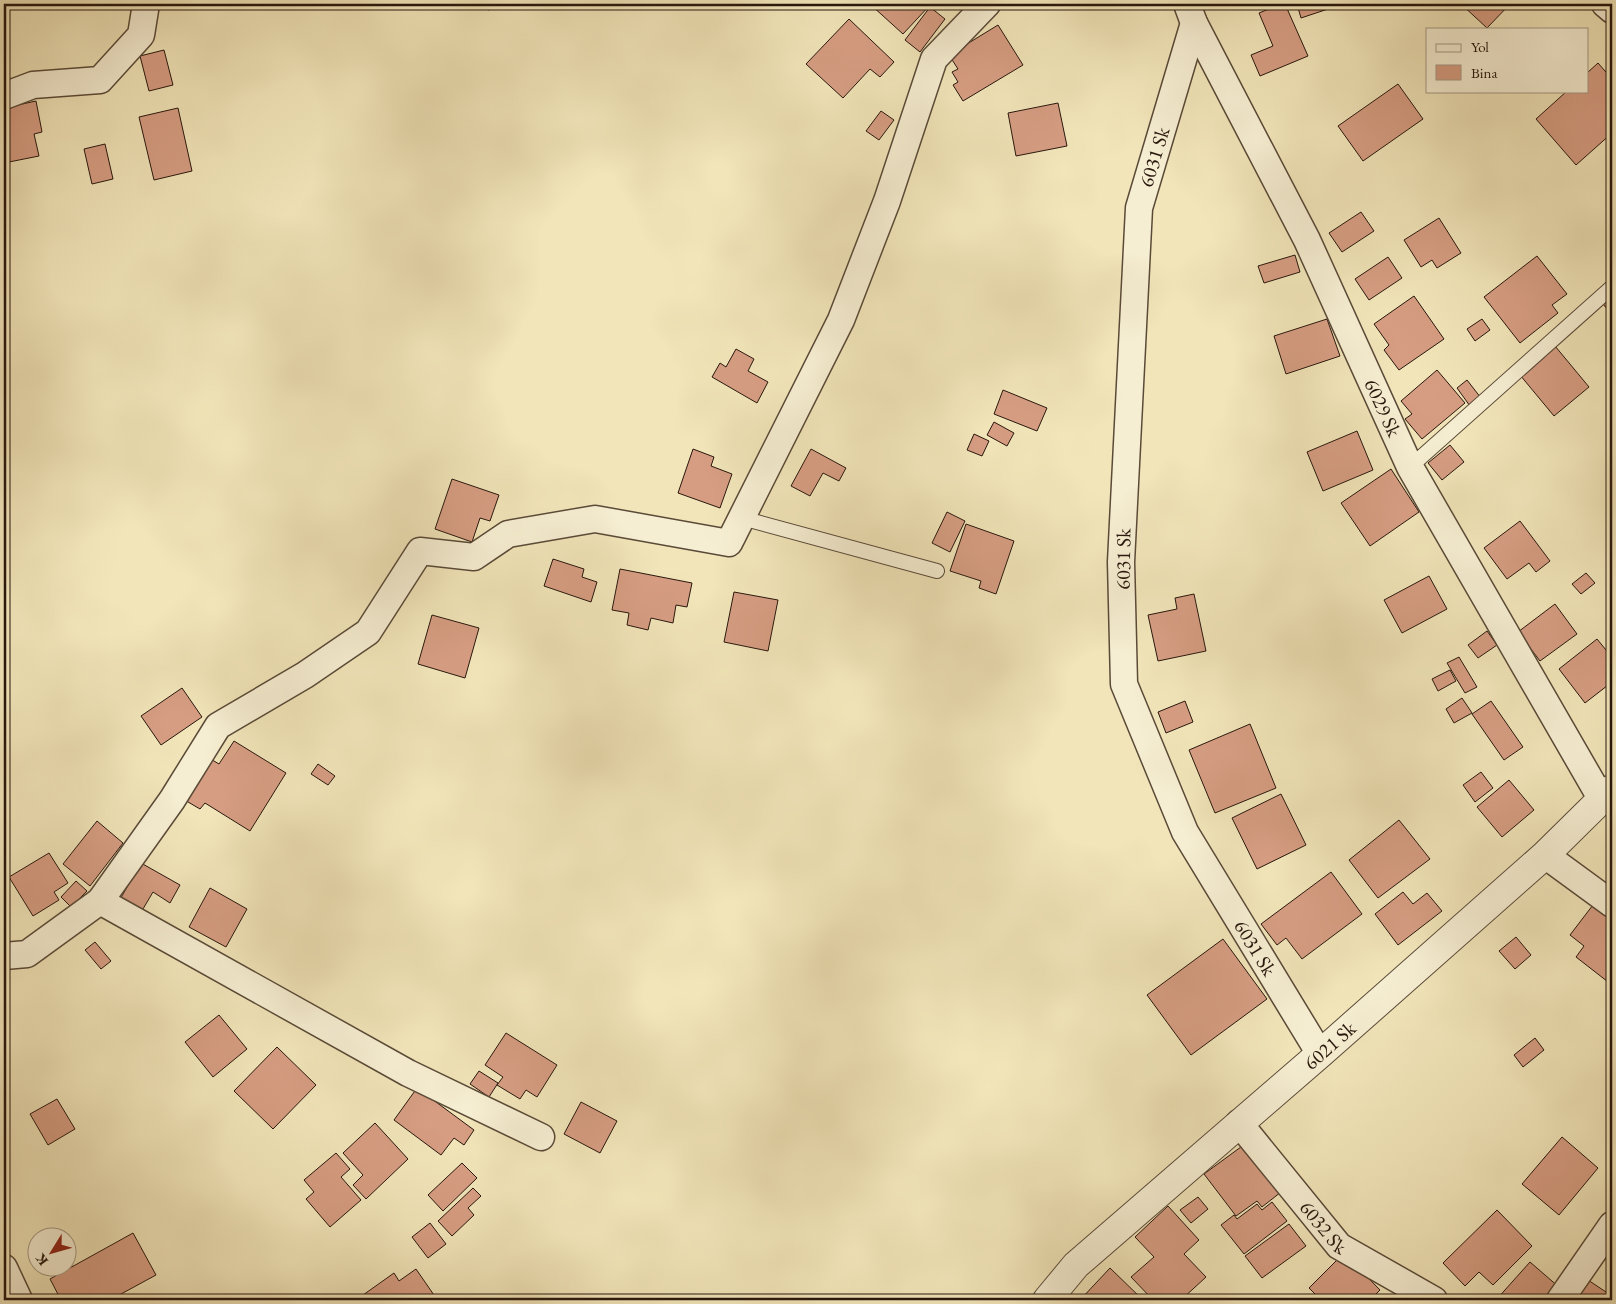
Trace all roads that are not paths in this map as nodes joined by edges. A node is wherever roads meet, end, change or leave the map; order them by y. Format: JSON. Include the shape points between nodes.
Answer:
{"nodes":[{"id":1,"x":146,"y":4,"type":"edge"},
{"id":2,"x":987,"y":4,"type":"edge"},
{"id":3,"x":1605,"y":4,"type":"edge"},
{"id":4,"x":1612,"y":10,"type":"edge"},
{"id":5,"x":1190,"y":13,"type":"edge"},
{"id":6,"x":4,"y":96,"type":"edge"},
{"id":7,"x":1612,"y":287,"type":"edge"},
{"id":8,"x":1410,"y":467,"type":"junction"},
{"id":9,"x":742,"y":518,"type":"junction"},
{"id":10,"x":936,"y":571,"type":"dead end"},
{"id":11,"x":1607,"y":795,"type":"edge"},
{"id":12,"x":1545,"y":855,"type":"junction"},
{"id":13,"x":100,"y":901,"type":"junction"},
{"id":14,"x":1612,"y":904,"type":"edge"},
{"id":15,"x":4,"y":956,"type":"edge"},
{"id":16,"x":1320,"y":1054,"type":"junction"},
{"id":17,"x":1239,"y":1123,"type":"junction"},
{"id":18,"x":541,"y":1137,"type":"dead end"},
{"id":19,"x":1612,"y":1225,"type":"edge"},
{"id":20,"x":4,"y":1268,"type":"edge"},
{"id":21,"x":1398,"y":1292,"type":"edge"},
{"id":22,"x":19,"y":1300,"type":"edge"},
{"id":23,"x":1047,"y":1300,"type":"edge"},
{"id":24,"x":1434,"y":1300,"type":"edge"},
{"id":25,"x":1560,"y":1300,"type":"edge"}],
"edges":[{"from":1,"to":6,"type":"street","via":[[141,35],[100,80],[33,85]]},
{"from":2,"to":9,"type":"street","via":[[934,59],[887,201],[840,320]]},
{"from":3,"to":4,"type":"street"},
{"from":5,"to":8,"type":"street","name":"6029 Sk","via":[[1307,240]]},
{"from":5,"to":16,"type":"street","name":"6031 Sk","via":[[1138,208],[1121,562],[1124,684],[1185,832]]},
{"from":7,"to":8,"type":"lane"},
{"from":8,"to":11,"type":"street","name":"6029 Sk"},
{"from":9,"to":10,"type":"lane"},
{"from":9,"to":13,"type":"street","via":[[729,543],[595,519],[508,534],[474,557],[420,551],[368,632],[305,675],[218,726],[172,800]]},
{"from":11,"to":12,"type":"street","name":"6021 Sk"},
{"from":12,"to":14,"type":"street"},
{"from":12,"to":16,"type":"street","name":"6021 Sk"},
{"from":13,"to":15,"type":"street","via":[[27,954]]},
{"from":13,"to":18,"type":"street","via":[[408,1073]]},
{"from":16,"to":17,"type":"street","name":"6021 Sk"},
{"from":17,"to":21,"type":"street","name":"6032 Sk","via":[[1339,1246]]},
{"from":17,"to":23,"type":"street","name":"6021 Sk","via":[[1076,1265]]},
{"from":19,"to":25,"type":"street"},
{"from":20,"to":22,"type":"street"},
{"from":21,"to":24,"type":"street","name":"6032 Sk"}]}
